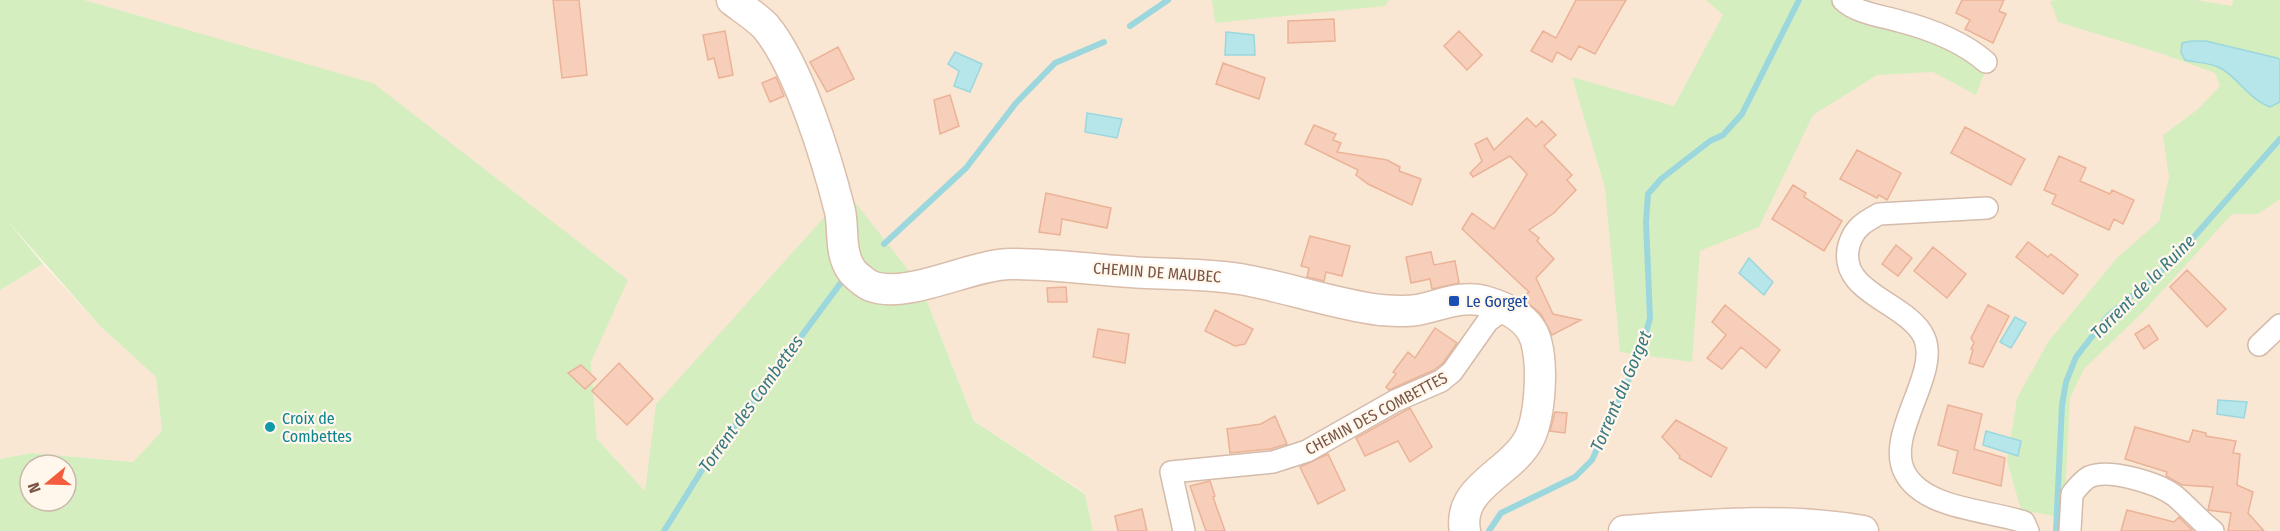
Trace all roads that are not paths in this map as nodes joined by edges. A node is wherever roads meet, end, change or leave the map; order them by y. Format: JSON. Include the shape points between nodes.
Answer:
{"nodes":[{"id":1,"x":732,"y":0,"type":"edge"},
{"id":2,"x":1843,"y":0,"type":"edge"},
{"id":3,"x":1986,"y":62,"type":"dead end"},
{"id":4,"x":1987,"y":208,"type":"dead end"},
{"id":5,"x":1505,"y":309,"type":"junction"},
{"id":6,"x":2280,"y":325,"type":"edge"},
{"id":7,"x":2259,"y":345,"type":"dead end"},
{"id":8,"x":1184,"y":531,"type":"edge"},
{"id":9,"x":1465,"y":531,"type":"edge"},
{"id":10,"x":1624,"y":531,"type":"edge"},
{"id":11,"x":1863,"y":531,"type":"edge"},
{"id":12,"x":2028,"y":531,"type":"edge"},
{"id":13,"x":2070,"y":531,"type":"edge"},
{"id":14,"x":2213,"y":531,"type":"edge"}],
"edges":[{"from":1,"to":5,"type":"street","name":"CHEMIN DE MAUBEC","via":[[765,26],[788,65],[825,156],[842,218],[843,247],[852,272],[872,286],[902,289],[1007,264],[1038,265],[1208,275],[1376,310],[1402,312],[1469,299]]},
{"from":2,"to":3,"type":"street","via":[[1860,10],[1935,31]]},
{"from":4,"to":12,"type":"street","via":[[1879,214],[1863,222],[1852,235],[1847,262],[1852,276],[1919,328],[1927,344],[1924,369],[1901,443],[1900,461],[1905,474],[1926,494],[1957,506],[2024,522]]},
{"from":5,"to":8,"type":"street","name":"CHEMIN DES COMBETTES","via":[[1488,321],[1452,372],[1441,381],[1395,401],[1307,451],[1273,462],[1172,472]]},
{"from":5,"to":9,"type":"street","name":"CHEMIN DE MAUBEC","via":[[1525,322],[1535,337],[1539,367],[1533,428],[1526,445],[1470,500],[1463,520]]},
{"from":6,"to":7,"type":"street"},
{"from":10,"to":11,"type":"street","via":[[1755,522]]},
{"from":13,"to":14,"type":"street","via":[[2072,494],[2090,477],[2103,475],[2158,486],[2175,496]]}]}
